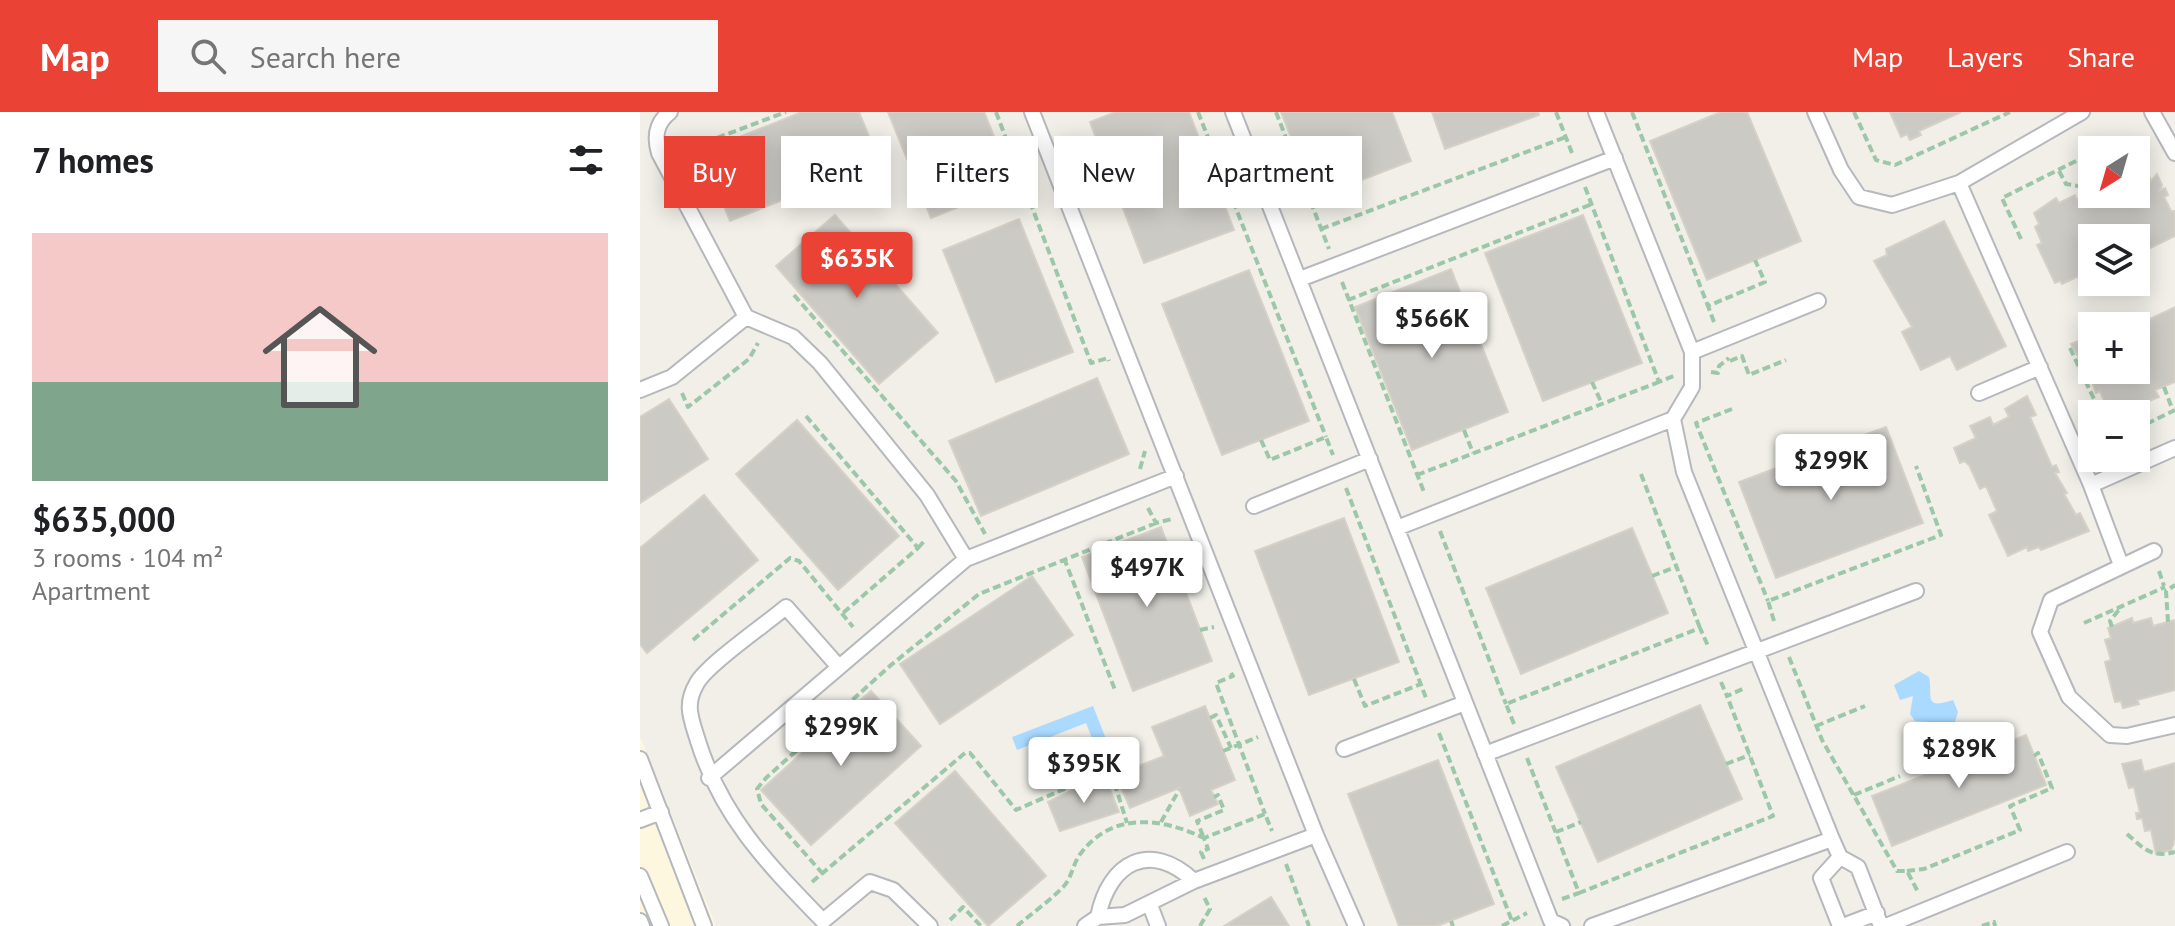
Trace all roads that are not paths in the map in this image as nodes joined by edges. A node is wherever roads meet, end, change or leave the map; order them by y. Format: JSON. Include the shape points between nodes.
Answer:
{"nodes":[{"id":1,"x":670,"y":112,"type":"edge"},
{"id":2,"x":1032,"y":112,"type":"edge"},
{"id":3,"x":1233,"y":112,"type":"edge"},
{"id":4,"x":1596,"y":112,"type":"edge"},
{"id":5,"x":1815,"y":112,"type":"edge"},
{"id":6,"x":2082,"y":112,"type":"edge"},
{"id":7,"x":2152,"y":112,"type":"edge"},
{"id":8,"x":2175,"y":153,"type":"edge"},
{"id":9,"x":1615,"y":158,"type":"junction"},
{"id":10,"x":1959,"y":183,"type":"junction"},
{"id":11,"x":1300,"y":279,"type":"junction"},
{"id":12,"x":1818,"y":301,"type":"dead end"},
{"id":13,"x":746,"y":317,"type":"junction"},
{"id":14,"x":1692,"y":352,"type":"junction"},
{"id":15,"x":2040,"y":367,"type":"junction"},
{"id":16,"x":640,"y":390,"type":"edge"},
{"id":17,"x":1979,"y":393,"type":"dead end"},
{"id":18,"x":1673,"y":419,"type":"junction"},
{"id":19,"x":2175,"y":448,"type":"edge"},
{"id":20,"x":1370,"y":459,"type":"junction"},
{"id":21,"x":1176,"y":476,"type":"junction"},
{"id":22,"x":2091,"y":485,"type":"junction"},
{"id":23,"x":1254,"y":506,"type":"dead end"},
{"id":24,"x":1397,"y":528,"type":"junction"},
{"id":25,"x":2154,"y":551,"type":"dead end"},
{"id":26,"x":966,"y":559,"type":"junction"},
{"id":27,"x":2121,"y":565,"type":"junction"},
{"id":28,"x":1916,"y":591,"type":"dead end"},
{"id":29,"x":1755,"y":649,"type":"junction"},
{"id":30,"x":838,"y":666,"type":"junction"},
{"id":31,"x":1465,"y":703,"type":"junction"},
{"id":32,"x":2175,"y":725,"type":"edge"},
{"id":33,"x":1344,"y":749,"type":"dead end"},
{"id":34,"x":1485,"y":754,"type":"junction"},
{"id":35,"x":641,"y":766,"type":"edge"},
{"id":36,"x":709,"y":778,"type":"junction"},
{"id":37,"x":661,"y":812,"type":"junction"},
{"id":38,"x":640,"y":820,"type":"edge"},
{"id":39,"x":1316,"y":835,"type":"junction"},
{"id":40,"x":1832,"y":839,"type":"junction"},
{"id":41,"x":2067,"y":852,"type":"dead end"},
{"id":42,"x":1840,"y":857,"type":"junction"},
{"id":43,"x":640,"y":876,"type":"edge"},
{"id":44,"x":1194,"y":881,"type":"junction"},
{"id":45,"x":1150,"y":905,"type":"junction"},
{"id":46,"x":1092,"y":922,"type":"edge"},
{"id":47,"x":1881,"y":922,"type":"edge"},
{"id":48,"x":1159,"y":924,"type":"edge"},
{"id":49,"x":661,"y":926,"type":"edge"},
{"id":50,"x":704,"y":926,"type":"edge"},
{"id":51,"x":930,"y":926,"type":"edge"},
{"id":52,"x":1356,"y":926,"type":"edge"},
{"id":53,"x":1562,"y":926,"type":"edge"},
{"id":54,"x":1592,"y":926,"type":"edge"},
{"id":55,"x":1842,"y":926,"type":"edge"}],
"edges":[{"from":1,"to":13,"type":"lane","via":[[657,128],[659,153]]},
{"from":2,"to":21,"type":"lane"},
{"from":3,"to":11,"type":"lane"},
{"from":4,"to":9,"type":"lane"},
{"from":5,"to":10,"type":"lane","via":[[1859,197],[1892,205]]},
{"from":6,"to":10,"type":"lane"},
{"from":7,"to":8,"type":"lane"},
{"from":9,"to":11,"type":"lane"},
{"from":9,"to":14,"type":"lane"},
{"from":10,"to":15,"type":"lane"},
{"from":11,"to":20,"type":"lane"},
{"from":12,"to":14,"type":"lane"},
{"from":13,"to":16,"type":"lane","via":[[672,377]]},
{"from":13,"to":26,"type":"lane","via":[[793,337],[820,363],[927,495]]},
{"from":14,"to":18,"type":"lane","via":[[1692,387]]},
{"from":15,"to":17,"type":"lane"},
{"from":15,"to":22,"type":"lane"},
{"from":18,"to":24,"type":"lane"},
{"from":18,"to":29,"type":"lane","via":[[1684,472]]},
{"from":19,"to":22,"type":"lane"},
{"from":20,"to":23,"type":"lane"},
{"from":20,"to":24,"type":"lane"},
{"from":21,"to":26,"type":"lane"},
{"from":21,"to":39,"type":"lane"},
{"from":22,"to":27,"type":"lane"},
{"from":24,"to":31,"type":"lane"},
{"from":25,"to":27,"type":"lane"},
{"from":26,"to":30,"type":"lane"},
{"from":27,"to":32,"type":"lane","via":[[2051,600],[2040,632],[2069,697],[2110,735]]},
{"from":28,"to":29,"type":"lane"},
{"from":29,"to":34,"type":"lane"},
{"from":29,"to":40,"type":"lane"},
{"from":30,"to":36,"type":"lane"},
{"from":30,"to":36,"type":"lane","via":[[786,607],[714,667],[698,682],[687,709]]},
{"from":31,"to":33,"type":"lane"},
{"from":31,"to":34,"type":"lane"},
{"from":34,"to":53,"type":"lane","via":[[1551,921]]},
{"from":35,"to":37,"type":"lane"},
{"from":36,"to":51,"type":"lane","via":[[742,833],[823,921],[870,882],[893,890]]},
{"from":37,"to":38,"type":"lane"},
{"from":37,"to":50,"type":"lane"},
{"from":39,"to":44,"type":"lane"},
{"from":39,"to":52,"type":"lane"},
{"from":40,"to":42,"type":"lane"},
{"from":40,"to":54,"type":"lane"},
{"from":41,"to":47,"type":"lane"},
{"from":42,"to":47,"type":"lane","via":[[1858,867]]},
{"from":42,"to":55,"type":"lane","via":[[1821,878]]},
{"from":43,"to":49,"type":"lane"},
{"from":44,"to":45,"type":"lane"},
{"from":44,"to":46,"type":"lane","via":[[1178,865],[1137,861],[1117,873]]},
{"from":45,"to":46,"type":"lane"},
{"from":45,"to":48,"type":"lane"},
{"from":47,"to":55,"type":"lane"}]}
